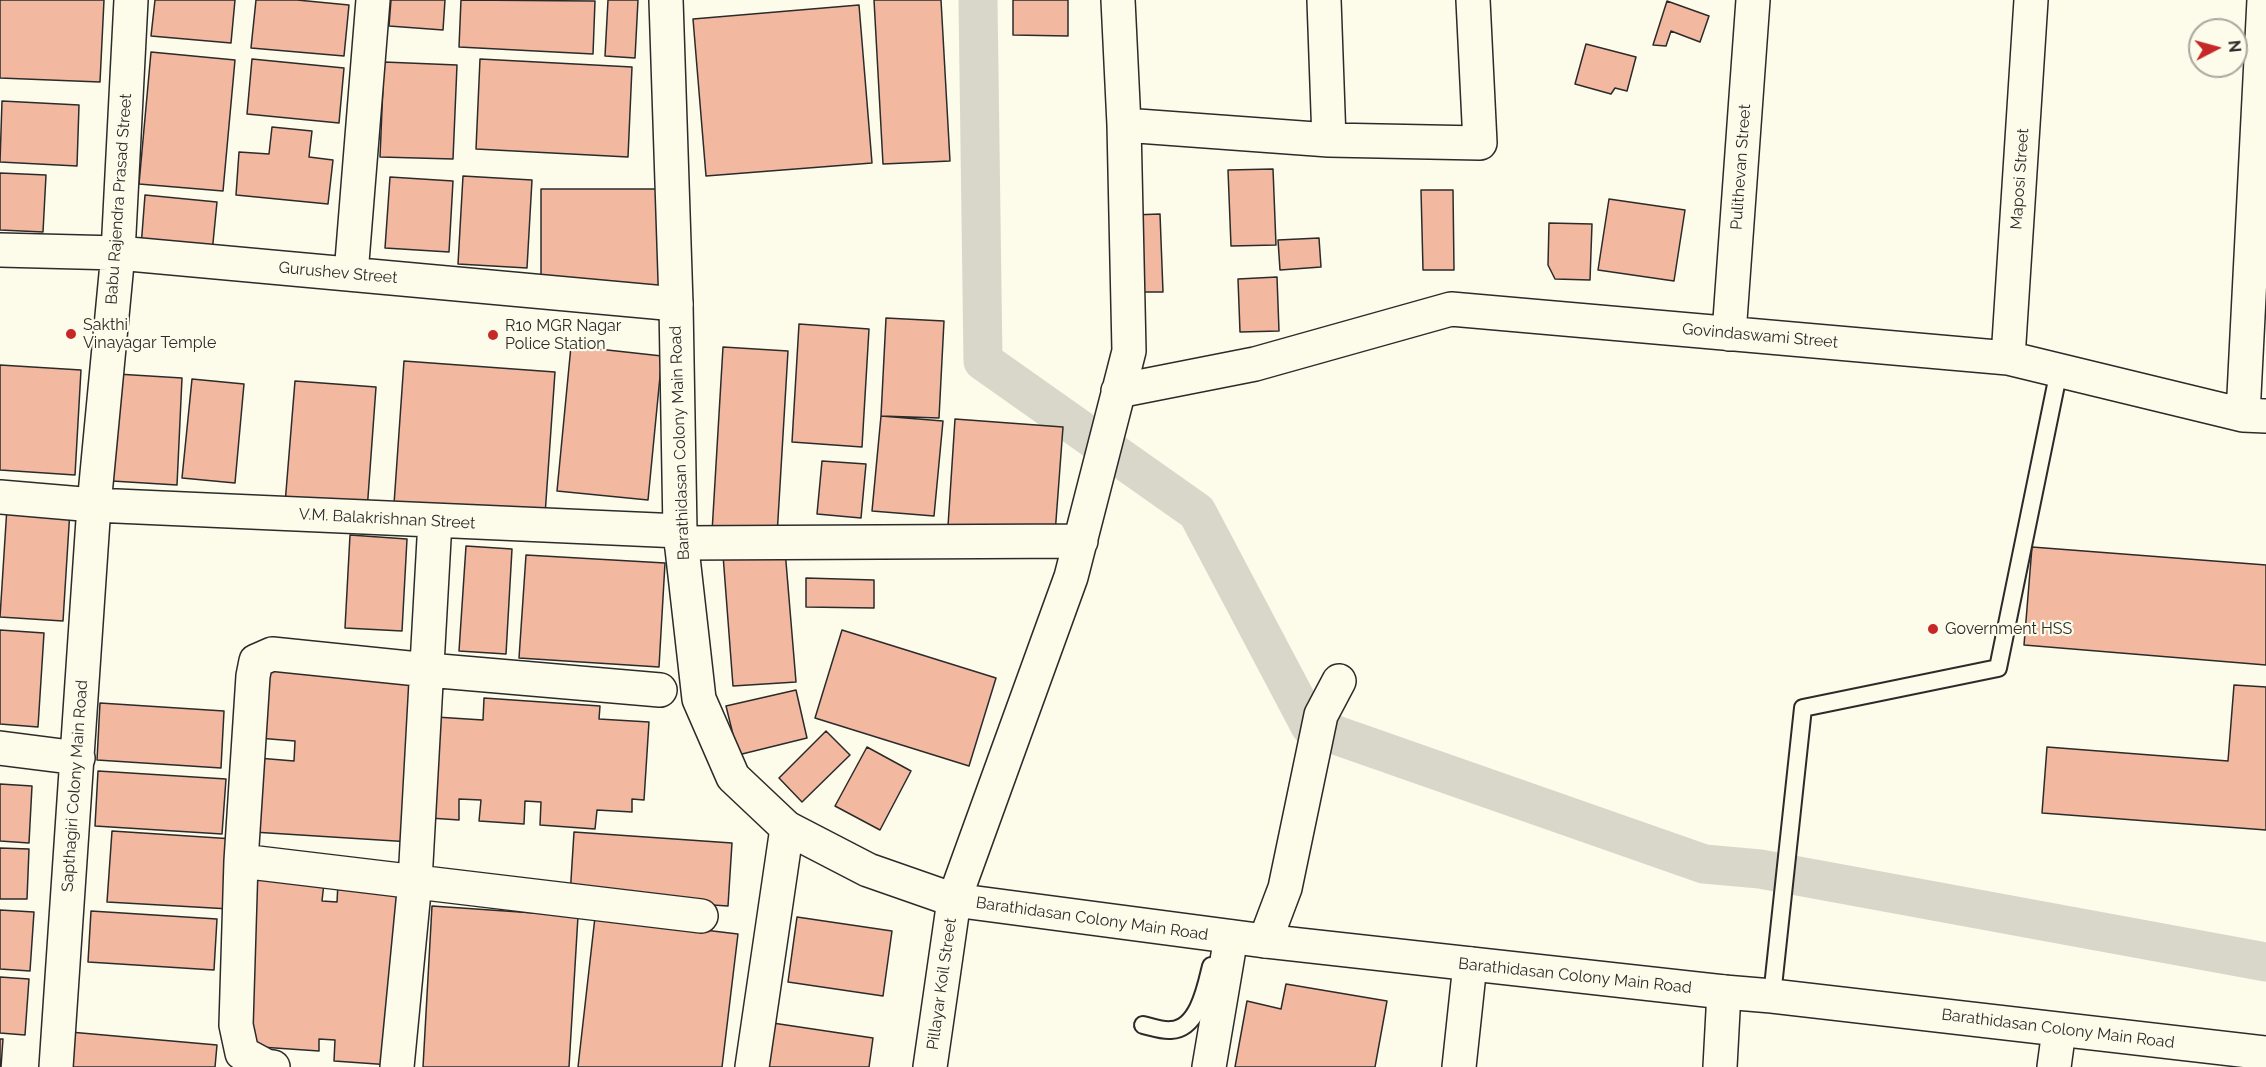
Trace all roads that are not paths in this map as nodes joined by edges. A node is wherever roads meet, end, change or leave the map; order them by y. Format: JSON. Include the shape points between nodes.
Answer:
{"nodes":[{"id":1,"x":130,"y":0,"type":"edge"},
{"id":2,"x":373,"y":0,"type":"edge"},
{"id":3,"x":666,"y":0,"type":"edge"},
{"id":4,"x":1118,"y":0,"type":"edge"},
{"id":5,"x":1324,"y":0,"type":"edge"},
{"id":6,"x":1473,"y":0,"type":"edge"},
{"id":7,"x":1753,"y":0,"type":"edge"},
{"id":8,"x":2031,"y":0,"type":"edge"},
{"id":9,"x":2264,"y":0,"type":"edge"},
{"id":10,"x":1124,"y":125,"type":"junction"},
{"id":11,"x":1329,"y":140,"type":"junction"},
{"id":12,"x":0,"y":250,"type":"edge"},
{"id":13,"x":118,"y":252,"type":"junction"},
{"id":14,"x":351,"y":274,"type":"junction"},
{"id":15,"x":676,"y":304,"type":"junction"},
{"id":16,"x":1729,"y":334,"type":"junction"},
{"id":17,"x":2008,"y":358,"type":"junction"},
{"id":18,"x":2059,"y":370,"type":"junction"},
{"id":19,"x":1118,"y":391,"type":"junction"},
{"id":20,"x":2255,"y":416,"type":"edge"},
{"id":21,"x":0,"y":497,"type":"edge"},
{"id":22,"x":94,"y":506,"type":"junction"},
{"id":23,"x":435,"y":521,"type":"junction"},
{"id":24,"x":681,"y":537,"type":"junction"},
{"id":25,"x":1081,"y":541,"type":"junction"},
{"id":26,"x":428,"y":670,"type":"junction"},
{"id":27,"x":1339,"y":681,"type":"dead end"},
{"id":28,"x":660,"y":690,"type":"dead end"},
{"id":29,"x":0,"y":748,"type":"edge"},
{"id":30,"x":78,"y":758,"type":"junction"},
{"id":31,"x":787,"y":828,"type":"junction"},
{"id":32,"x":241,"y":861,"type":"junction"},
{"id":33,"x":415,"y":881,"type":"junction"},
{"id":34,"x":954,"y":900,"type":"junction"},
{"id":35,"x":701,"y":916,"type":"dead end"},
{"id":36,"x":1223,"y":936,"type":"junction"},
{"id":37,"x":1265,"y":941,"type":"junction"},
{"id":38,"x":1470,"y":964,"type":"junction"},
{"id":39,"x":1724,"y":992,"type":"junction"},
{"id":40,"x":1772,"y":996,"type":"junction"},
{"id":41,"x":1143,"y":1025,"type":"dead end"},
{"id":42,"x":2059,"y":1030,"type":"junction"},
{"id":43,"x":2266,"y":1053,"type":"edge"},
{"id":44,"x":56,"y":1067,"type":"edge"},
{"id":45,"x":273,"y":1067,"type":"edge"},
{"id":46,"x":397,"y":1067,"type":"edge"},
{"id":47,"x":752,"y":1067,"type":"edge"},
{"id":48,"x":930,"y":1067,"type":"edge"},
{"id":49,"x":1209,"y":1067,"type":"edge"},
{"id":50,"x":1459,"y":1067,"type":"edge"},
{"id":51,"x":1720,"y":1067,"type":"edge"},
{"id":52,"x":2055,"y":1067,"type":"edge"}],
"edges":[{"from":1,"to":13,"type":"street","name":"Babu Rajendra Prasad Street"},
{"from":2,"to":14,"type":"street"},
{"from":3,"to":15,"type":"street","name":"Barathidasan Colony Main Road"},
{"from":4,"to":10,"type":"street","name":"Pillayar Koil Street"},
{"from":5,"to":11,"type":"street"},
{"from":6,"to":11,"type":"street","via":[[1480,143]]},
{"from":7,"to":16,"type":"street","name":"Pulithevan Street"},
{"from":8,"to":17,"type":"street","name":"Maposi Street"},
{"from":9,"to":20,"type":"street"},
{"from":10,"to":11,"type":"street"},
{"from":10,"to":19,"type":"street","name":"Pillayar Koil Street","via":[[1129,351]]},
{"from":12,"to":13,"type":"street","name":"Gurushev Street"},
{"from":13,"to":14,"type":"street","name":"Gurushev Street"},
{"from":13,"to":22,"type":"street","name":"Babu Rajendra Prasad Street"},
{"from":14,"to":15,"type":"street","name":"Gurushev Street"},
{"from":15,"to":24,"type":"street","name":"Barathidasan Colony Main Road"},
{"from":16,"to":17,"type":"street","name":"Govindaswami Street"},
{"from":16,"to":19,"type":"street","name":"Govindaswami Street","via":[[1451,309],[1255,364]]},
{"from":17,"to":18,"type":"street","name":"Govindaswami Street"},
{"from":18,"to":20,"type":"street","name":"Govindaswami Street"},
{"from":18,"to":40,"type":"lane","via":[[1998,668],[1803,708]]},
{"from":19,"to":25,"type":"street","name":"Pillayar Koil Street"},
{"from":21,"to":22,"type":"street","name":"V.M. Balakrishnan Street"},
{"from":22,"to":23,"type":"street","name":"V.M. Balakrishnan Street"},
{"from":22,"to":30,"type":"street","name":"Sapthagiri Colony Main Road"},
{"from":23,"to":24,"type":"street","name":"V.M. Balakrishnan Street"},
{"from":23,"to":26,"type":"street"},
{"from":24,"to":25,"type":"street","name":"V.M. Balakrishnan Street"},
{"from":24,"to":31,"type":"street","name":"Barathidasan Colony Main Road","via":[[699,699],[733,777]]},
{"from":25,"to":34,"type":"street","name":"Pillayar Koil Street"},
{"from":26,"to":28,"type":"street"},
{"from":26,"to":32,"type":"street","via":[[272,654],[256,661]]},
{"from":26,"to":33,"type":"street"},
{"from":27,"to":37,"type":"street","via":[[1321,715],[1285,888]]},
{"from":29,"to":30,"type":"street"},
{"from":30,"to":44,"type":"street","name":"Sapthagiri Colony Main Road"},
{"from":31,"to":34,"type":"street","name":"Barathidasan Colony Main Road","via":[[868,870]]},
{"from":31,"to":47,"type":"street"},
{"from":32,"to":33,"type":"street"},
{"from":32,"to":45,"type":"street","via":[[236,1025],[242,1053]]},
{"from":33,"to":35,"type":"street"},
{"from":33,"to":46,"type":"street"},
{"from":34,"to":36,"type":"street","name":"Barathidasan Colony Main Road"},
{"from":34,"to":48,"type":"street","name":"Pillayar Koil Street"},
{"from":36,"to":37,"type":"street","name":"Barathidasan Colony Main Road"},
{"from":36,"to":41,"type":"lane","via":[[1191,1018],[1182,1028],[1170,1030]]},
{"from":36,"to":49,"type":"street"},
{"from":37,"to":38,"type":"street","name":"Barathidasan Colony Main Road"},
{"from":38,"to":39,"type":"street","name":"Barathidasan Colony Main Road"},
{"from":38,"to":50,"type":"street"},
{"from":39,"to":40,"type":"street","name":"Barathidasan Colony Main Road"},
{"from":39,"to":51,"type":"street"},
{"from":40,"to":42,"type":"street","name":"Barathidasan Colony Main Road"},
{"from":42,"to":43,"type":"street","name":"Barathidasan Colony Main Road"},
{"from":42,"to":52,"type":"street"}]}
